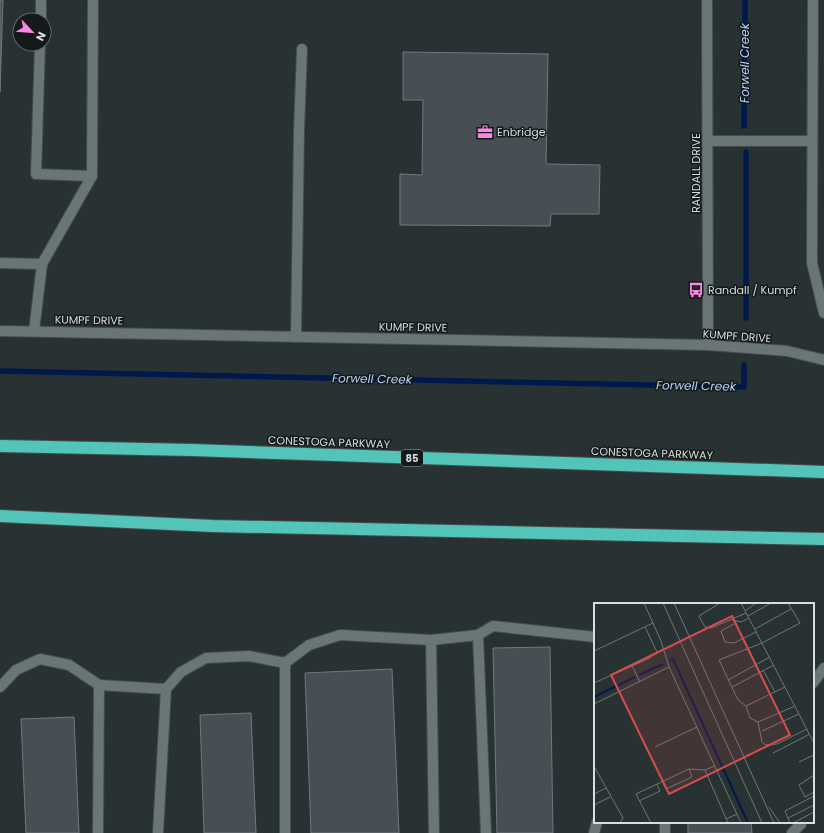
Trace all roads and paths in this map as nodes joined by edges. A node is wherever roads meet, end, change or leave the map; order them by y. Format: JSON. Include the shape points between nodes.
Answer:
{"nodes":[{"id":1,"x":41,"y":0,"type":"edge"},
{"id":2,"x":93,"y":0,"type":"edge"},
{"id":3,"x":707,"y":0,"type":"edge"},
{"id":4,"x":813,"y":0,"type":"edge"},
{"id":5,"x":40,"y":12,"type":"edge"},
{"id":6,"x":302,"y":49,"type":"dead end"},
{"id":7,"x":40,"y":52,"type":"edge"},
{"id":8,"x":708,"y":141,"type":"junction"},
{"id":9,"x":812,"y":141,"type":"junction"},
{"id":10,"x":92,"y":176,"type":"junction"},
{"id":11,"x":0,"y":263,"type":"edge"},
{"id":12,"x":42,"y":264,"type":"junction"},
{"id":13,"x":824,"y":313,"type":"edge"},
{"id":14,"x":0,"y":331,"type":"edge"},
{"id":15,"x":34,"y":331,"type":"junction"},
{"id":16,"x":296,"y":337,"type":"junction"},
{"id":17,"x":708,"y":346,"type":"junction"},
{"id":18,"x":824,"y":360,"type":"edge"},
{"id":19,"x":0,"y":446,"type":"edge"},
{"id":20,"x":824,"y":472,"type":"edge"},
{"id":21,"x":0,"y":516,"type":"edge"},
{"id":22,"x":824,"y":539,"type":"edge"},
{"id":23,"x":478,"y":635,"type":"junction"},
{"id":24,"x":594,"y":637,"type":"edge"},
{"id":25,"x":431,"y":640,"type":"junction"},
{"id":26,"x":285,"y":663,"type":"junction"},
{"id":27,"x":824,"y":668,"type":"edge"},
{"id":28,"x":814,"y":682,"type":"edge"},
{"id":29,"x":99,"y":685,"type":"junction"},
{"id":30,"x":0,"y":687,"type":"edge"},
{"id":31,"x":166,"y":688,"type":"junction"},
{"id":32,"x":597,"y":823,"type":"edge"},
{"id":33,"x":801,"y":826,"type":"edge"},
{"id":34,"x":98,"y":833,"type":"edge"},
{"id":35,"x":158,"y":833,"type":"edge"},
{"id":36,"x":285,"y":833,"type":"edge"},
{"id":37,"x":434,"y":833,"type":"edge"},
{"id":38,"x":486,"y":833,"type":"edge"},
{"id":39,"x":594,"y":833,"type":"edge"},
{"id":40,"x":792,"y":833,"type":"edge"}],
"edges":[{"from":1,"to":5,"type":"street"},
{"from":2,"to":10,"type":"street"},
{"from":3,"to":8,"type":"street","name":"RANDALL DRIVE"},
{"from":4,"to":9,"type":"street"},
{"from":6,"to":16,"type":"street"},
{"from":7,"to":10,"type":"street","via":[[36,174]]},
{"from":8,"to":9,"type":"street"},
{"from":8,"to":17,"type":"street","name":"RANDALL DRIVE"},
{"from":9,"to":13,"type":"street","via":[[812,263]]},
{"from":10,"to":12,"type":"street"},
{"from":11,"to":12,"type":"street"},
{"from":12,"to":15,"type":"street"},
{"from":14,"to":15,"type":"street","name":"KUMPF DRIVE"},
{"from":15,"to":16,"type":"street","name":"KUMPF DRIVE"},
{"from":16,"to":17,"type":"street","name":"KUMPF DRIVE"},
{"from":17,"to":18,"type":"street","name":"KUMPF DRIVE","via":[[787,351]]},
{"from":19,"to":20,"type":"highway","name":"CONESTOGA PARKWAY","number":"85","via":[[192,450]]},
{"from":21,"to":22,"type":"highway","via":[[213,526]]},
{"from":23,"to":24,"type":"street","via":[[493,626]]},
{"from":23,"to":25,"type":"street"},
{"from":23,"to":38,"type":"street"},
{"from":25,"to":26,"type":"street","via":[[340,635],[309,646]]},
{"from":25,"to":37,"type":"street"},
{"from":26,"to":31,"type":"street","via":[[249,656],[206,658],[180,672]]},
{"from":26,"to":36,"type":"street"},
{"from":27,"to":28,"type":"street"},
{"from":29,"to":30,"type":"street","via":[[69,665],[40,660],[16,670]]},
{"from":29,"to":31,"type":"street"},
{"from":29,"to":34,"type":"street"},
{"from":31,"to":35,"type":"street"},
{"from":32,"to":39,"type":"street"},
{"from":33,"to":40,"type":"street"}]}
